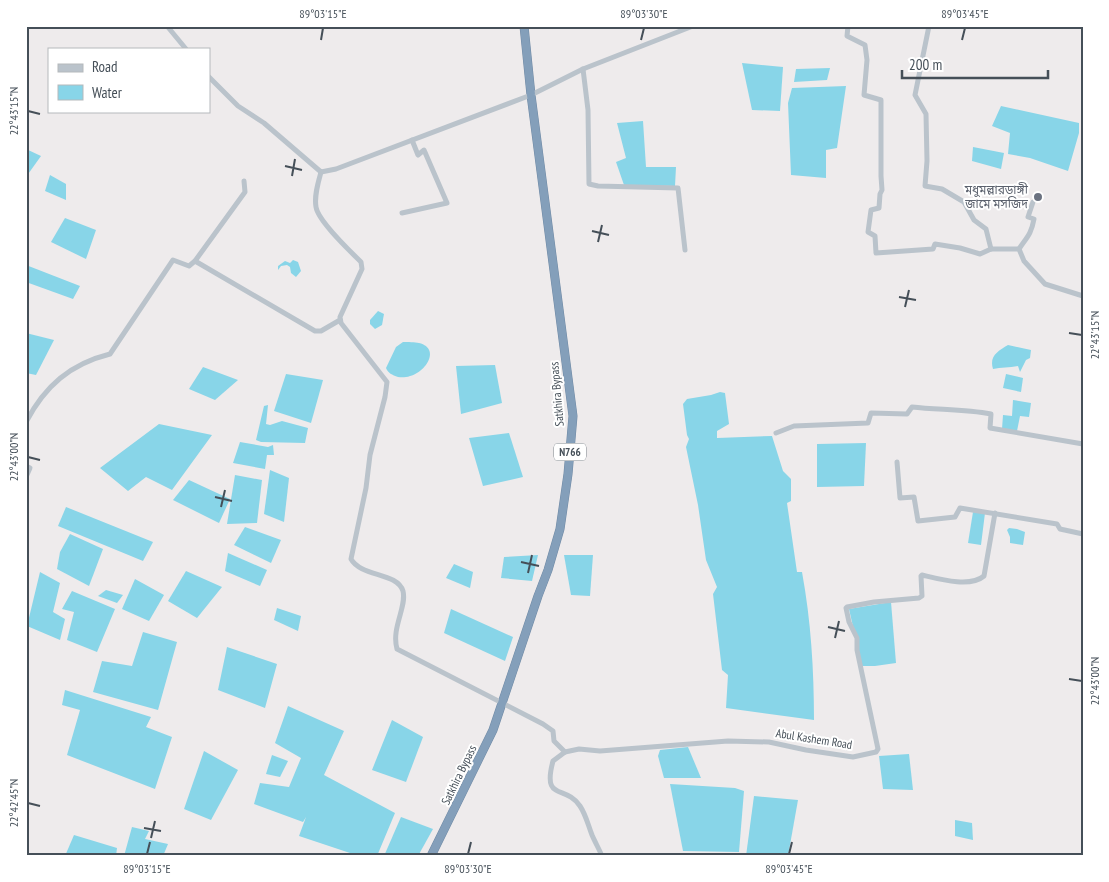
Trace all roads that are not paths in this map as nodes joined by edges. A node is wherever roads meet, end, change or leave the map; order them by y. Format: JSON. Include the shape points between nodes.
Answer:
{"nodes":[{"id":1,"x":167,"y":26,"type":"edge"},
{"id":2,"x":524,"y":26,"type":"edge"},
{"id":3,"x":692,"y":26,"type":"edge"},
{"id":4,"x":848,"y":26,"type":"edge"},
{"id":5,"x":929,"y":26,"type":"edge"},
{"id":6,"x":185,"y":48,"type":"edge"},
{"id":7,"x":583,"y":69,"type":"junction"},
{"id":8,"x":210,"y":78,"type":"edge"},
{"id":9,"x":531,"y":95,"type":"junction"},
{"id":10,"x":412,"y":140,"type":"junction"},
{"id":11,"x":321,"y":172,"type":"junction"},
{"id":12,"x":244,"y":181,"type":"dead end"},
{"id":13,"x":1033,"y":202,"type":"dead end"},
{"id":14,"x":402,"y":213,"type":"dead end"},
{"id":15,"x":991,"y":249,"type":"junction"},
{"id":16,"x":1019,"y":249,"type":"junction"},
{"id":17,"x":686,"y":250,"type":"dead end"},
{"id":18,"x":195,"y":262,"type":"junction"},
{"id":19,"x":1083,"y":296,"type":"edge"},
{"id":20,"x":340,"y":320,"type":"junction"},
{"id":21,"x":26,"y":422,"type":"edge"},
{"id":22,"x":776,"y":433,"type":"dead end"},
{"id":23,"x":1083,"y":444,"type":"edge"},
{"id":24,"x":898,"y":462,"type":"dead end"},
{"id":25,"x":26,"y":466,"type":"edge"},
{"id":26,"x":26,"y":477,"type":"edge"},
{"id":27,"x":995,"y":513,"type":"junction"},
{"id":28,"x":1083,"y":534,"type":"edge"},
{"id":29,"x":502,"y":703,"type":"junction"},
{"id":30,"x":565,"y":752,"type":"junction"},
{"id":31,"x":431,"y":856,"type":"edge"},
{"id":32,"x":602,"y":856,"type":"edge"}],
"edges":[{"from":1,"to":6,"type":"street"},
{"from":2,"to":9,"type":"highway","name":"Satkhira Bypass","number":"N766"},
{"from":3,"to":7,"type":"street"},
{"from":4,"to":15,"type":"street","via":[[847,36],[866,45],[864,95],[881,100],[882,190],[879,208],[871,210],[868,232],[875,236],[876,253],[933,249],[935,244],[980,254]]},
{"from":5,"to":15,"type":"street","via":[[915,94],[926,114],[925,186],[942,189],[964,202],[974,220],[986,229]]},
{"from":7,"to":9,"type":"street"},
{"from":7,"to":17,"type":"street","via":[[588,110],[589,184],[678,188]]},
{"from":8,"to":11,"type":"street","via":[[238,106],[264,123]]},
{"from":9,"to":10,"type":"street"},
{"from":9,"to":29,"type":"highway","name":"Satkhira Bypass","number":"N766","via":[[573,416],[560,529]]},
{"from":10,"to":11,"type":"street"},
{"from":10,"to":14,"type":"street","via":[[418,155],[424,150],[447,202]]},
{"from":11,"to":20,"type":"street","via":[[316,210],[362,265]]},
{"from":12,"to":18,"type":"street","via":[[245,192]]},
{"from":13,"to":16,"type":"street","via":[[1028,217],[1034,219],[1033,227]]},
{"from":15,"to":16,"type":"street"},
{"from":16,"to":19,"type":"street","via":[[1024,261],[1045,284]]},
{"from":18,"to":20,"type":"street","via":[[315,331]]},
{"from":18,"to":21,"type":"street","via":[[189,266],[173,260],[110,354],[92,359],[61,376],[47,389]]},
{"from":20,"to":29,"type":"street","via":[[386,379],[387,385],[351,559],[363,570],[396,581],[402,589],[395,641],[397,649]]},
{"from":22,"to":23,"type":"street","via":[[794,426],[868,423],[871,413],[907,414],[912,407],[949,411],[964,409],[990,414],[990,428]]},
{"from":24,"to":27,"type":"street","via":[[900,498],[914,497],[918,521],[955,518],[960,508]]},
{"from":25,"to":26,"type":"street","via":[[30,468]]},
{"from":27,"to":28,"type":"street","via":[[1057,524],[1060,528]]},
{"from":27,"to":30,"type":"street","name":"Abul Kashem Road","via":[[984,576],[980,579],[972,582],[942,580],[922,575],[922,596],[919,598],[846,608],[857,638],[876,752],[853,757],[769,742],[728,741]]},
{"from":29,"to":30,"type":"street","via":[[553,731],[554,742]]},
{"from":29,"to":31,"type":"highway","name":"Satkhira Bypass","number":"N766","via":[[493,730]]},
{"from":30,"to":32,"type":"street","via":[[552,761],[551,785],[555,791],[579,805]]}]}
